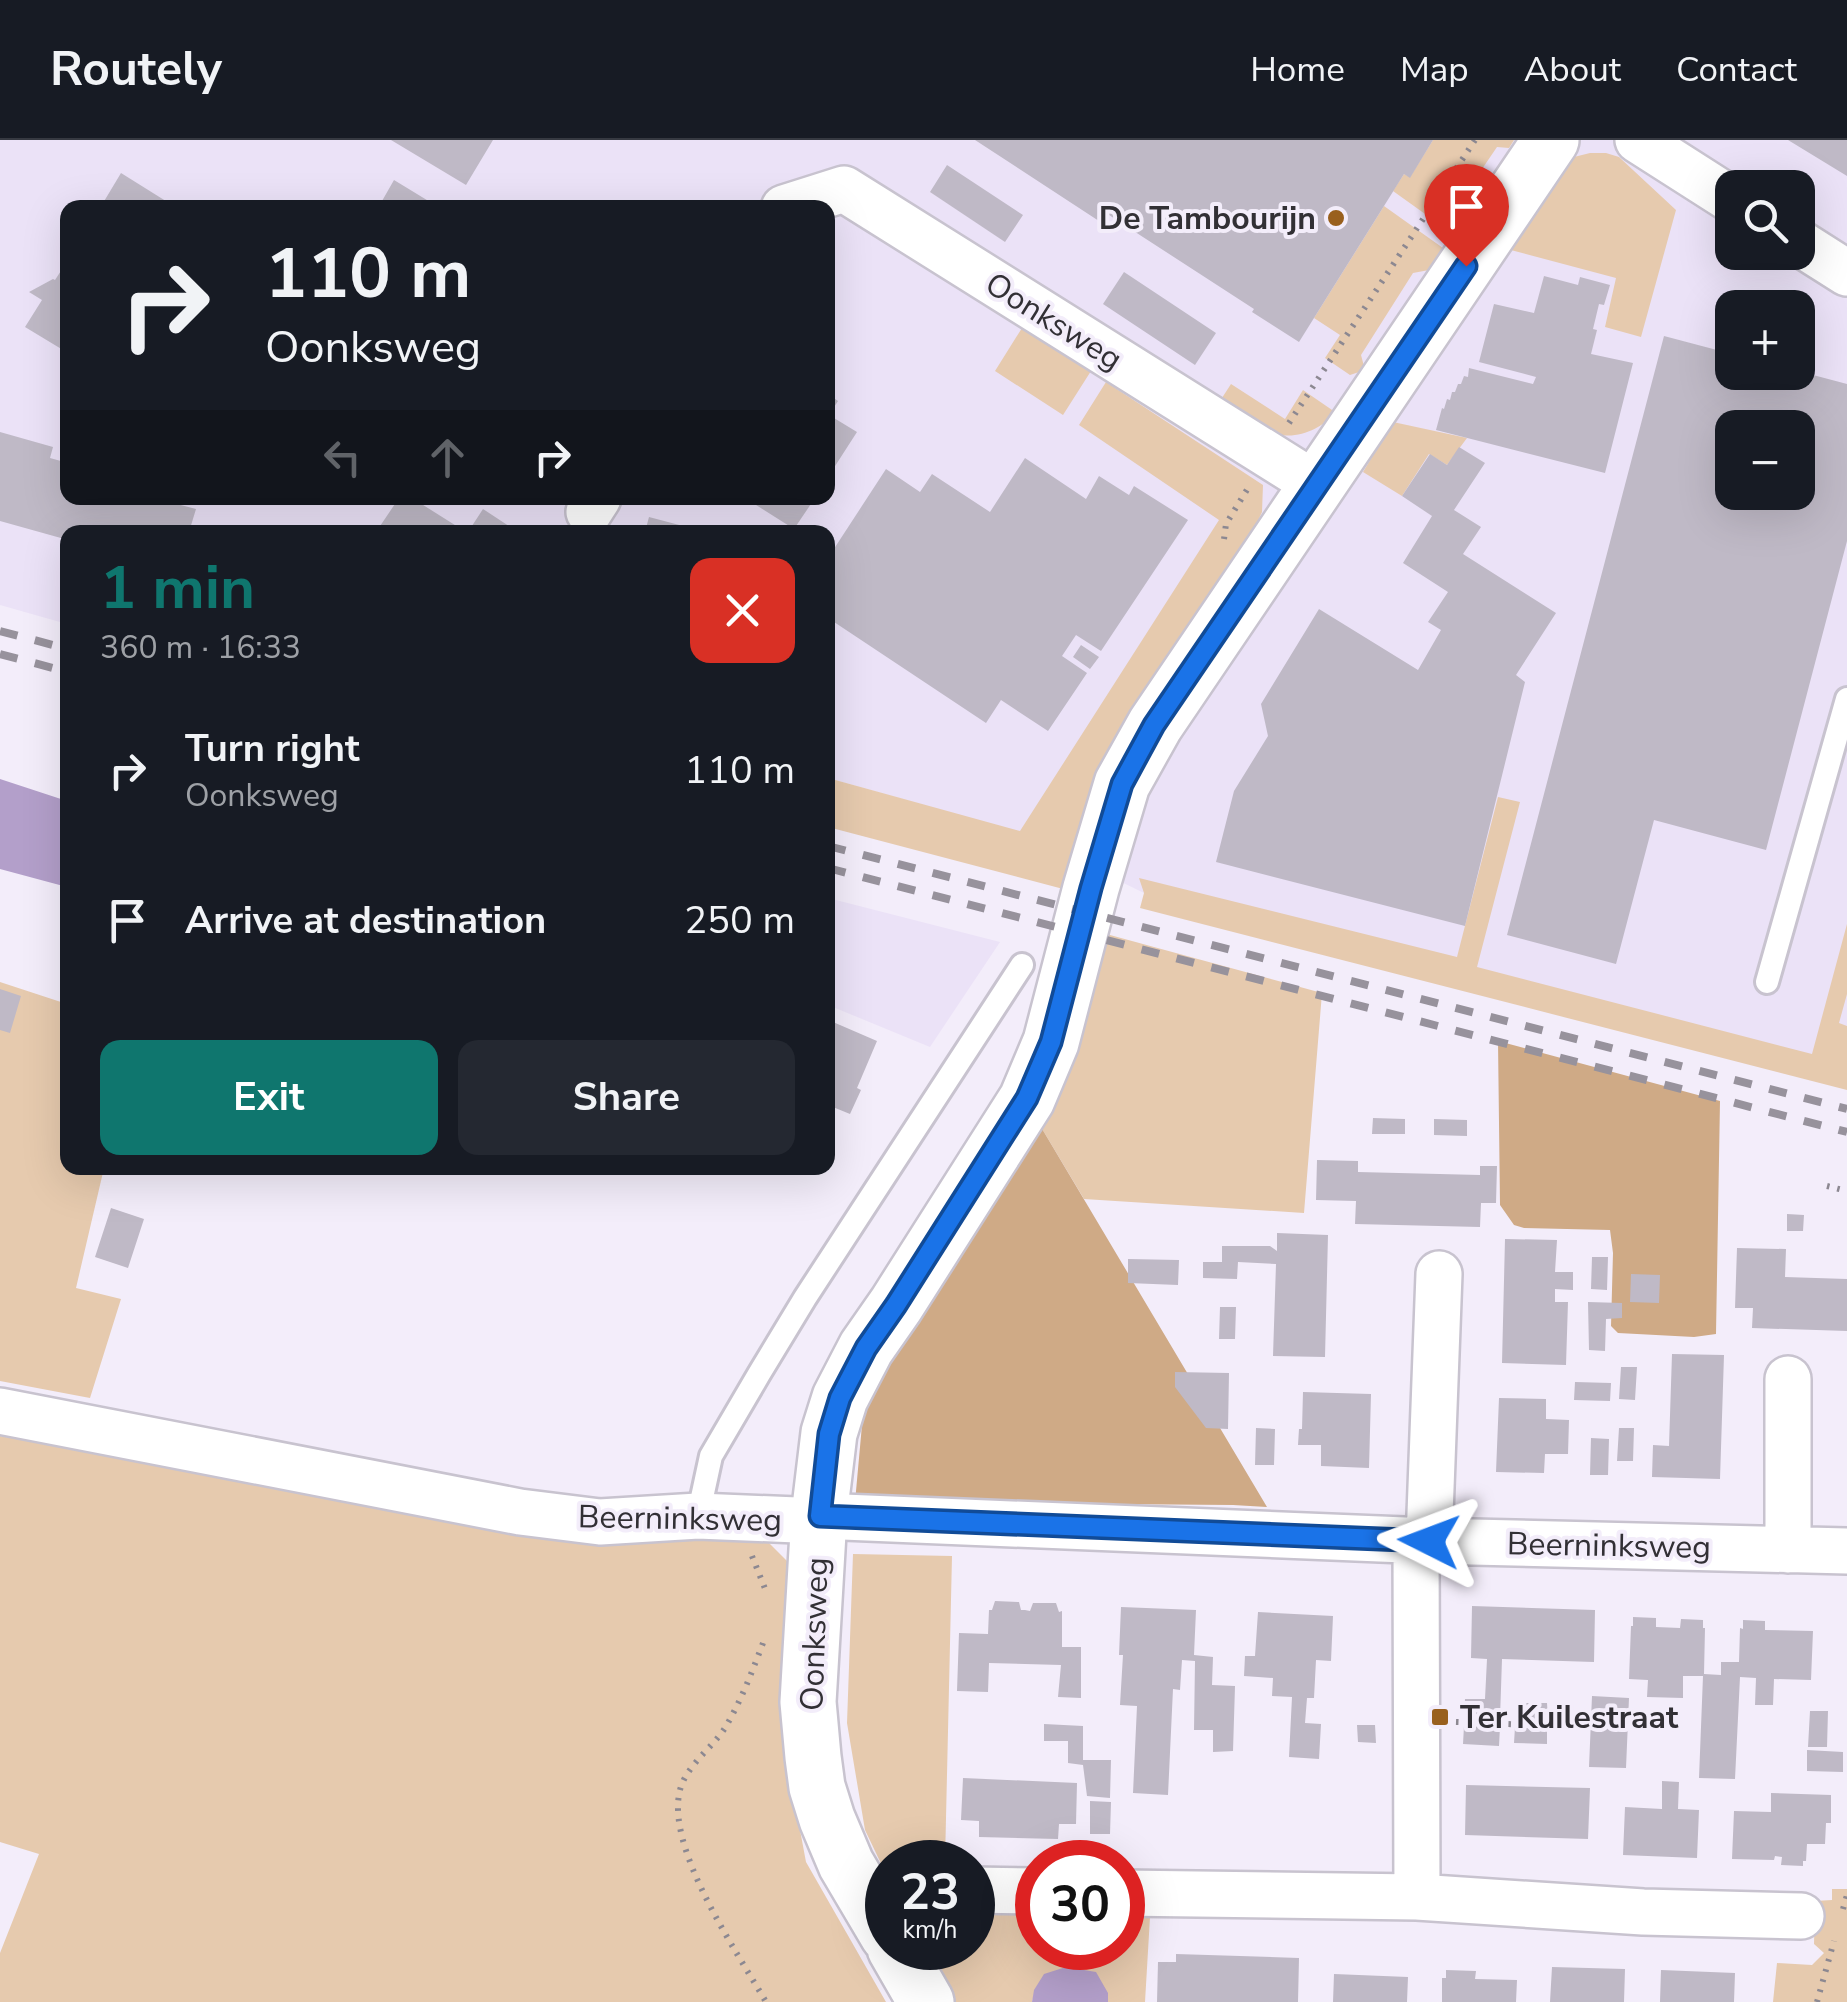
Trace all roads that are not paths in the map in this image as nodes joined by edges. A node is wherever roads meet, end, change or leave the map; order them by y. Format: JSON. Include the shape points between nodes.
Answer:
{"nodes":[{"id":1,"x":1550,"y":140,"type":"edge"},
{"id":2,"x":1638,"y":140,"type":"edge"},
{"id":3,"x":1715,"y":189,"type":"edge"},
{"id":4,"x":809,"y":200,"type":"edge"},
{"id":5,"x":1815,"y":253,"type":"edge"},
{"id":6,"x":1847,"y":273,"type":"edge"},
{"id":7,"x":1318,"y":486,"type":"junction"},
{"id":8,"x":1847,"y":699,"type":"edge"},
{"id":9,"x":1022,"y":965,"type":"dead end"},
{"id":10,"x":1767,"y":982,"type":"dead end"},
{"id":11,"x":1438,"y":1274,"type":"dead end"},
{"id":12,"x":1788,"y":1380,"type":"dead end"},
{"id":13,"x":0,"y":1411,"type":"edge"},
{"id":14,"x":698,"y":1516,"type":"junction"},
{"id":15,"x":820,"y":1516,"type":"junction"},
{"id":16,"x":1423,"y":1540,"type":"junction"},
{"id":17,"x":1788,"y":1550,"type":"junction"},
{"id":18,"x":1847,"y":1551,"type":"edge"},
{"id":19,"x":1145,"y":1892,"type":"edge"},
{"id":20,"x":865,"y":1896,"type":"edge"},
{"id":21,"x":1417,"y":1897,"type":"junction"},
{"id":22,"x":1827,"y":1920,"type":"road end"},
{"id":23,"x":908,"y":1970,"type":"edge"},
{"id":24,"x":926,"y":2002,"type":"edge"}],
"edges":[{"from":1,"to":7,"type":"main road","name":"Oonksweg"},
{"from":2,"to":3,"type":"street"},
{"from":4,"to":7,"type":"street","name":"Oonksweg","via":[[844,189]]},
{"from":5,"to":6,"type":"street"},
{"from":7,"to":15,"type":"main road","name":"Oonksweg","via":[[1154,725],[1122,784],[1051,1042],[1027,1098],[840,1398]]},
{"from":8,"to":10,"type":"lane"},
{"from":9,"to":14,"type":"lane","via":[[759,1374],[712,1456]]},
{"from":11,"to":16,"type":"street"},
{"from":12,"to":17,"type":"street"},
{"from":13,"to":14,"type":"street","name":"Beerninksweg","via":[[520,1512],[600,1522]]},
{"from":14,"to":15,"type":"street","name":"Beerninksweg"},
{"from":15,"to":16,"type":"street","name":"Beerninksweg"},
{"from":15,"to":20,"type":"main road","name":"Oonksweg","via":[[808,1702],[817,1787]]},
{"from":16,"to":17,"type":"street","name":"Beerninksweg"},
{"from":16,"to":21,"type":"street"},
{"from":17,"to":18,"type":"street","name":"Beerninksweg"},
{"from":19,"to":21,"type":"street"},
{"from":21,"to":22,"type":"street"},
{"from":23,"to":24,"type":"main road"}]}
